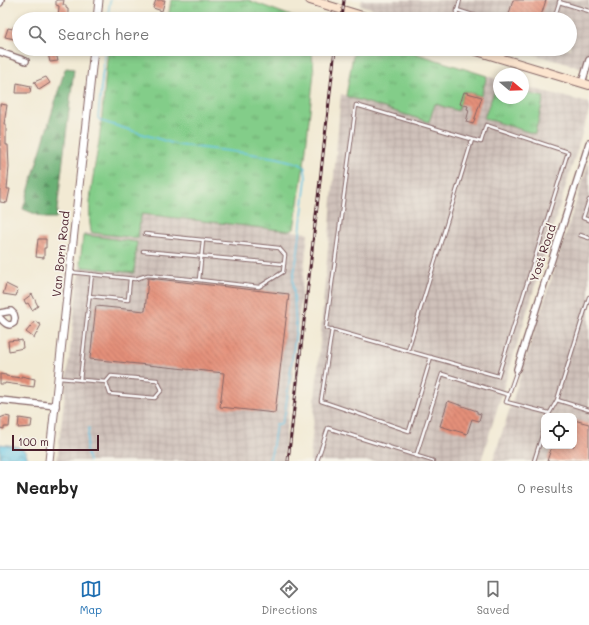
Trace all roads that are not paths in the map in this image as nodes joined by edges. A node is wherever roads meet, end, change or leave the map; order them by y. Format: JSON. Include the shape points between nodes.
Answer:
{"nodes":[{"id":1,"x":1,"y":0,"type":"edge"},
{"id":2,"x":100,"y":0,"type":"edge"},
{"id":3,"x":310,"y":0,"type":"edge"},
{"id":4,"x":460,"y":0,"type":"edge"},
{"id":5,"x":560,"y":1,"type":"edge"},
{"id":6,"x":0,"y":3,"type":"edge"},
{"id":7,"x":457,"y":10,"type":"joint"},
{"id":8,"x":589,"y":11,"type":"edge"},
{"id":9,"x":98,"y":12,"type":"edge"},
{"id":10,"x":349,"y":12,"type":"edge"},
{"id":11,"x":463,"y":12,"type":"edge"},
{"id":12,"x":556,"y":12,"type":"edge"},
{"id":13,"x":0,"y":52,"type":"edge"},
{"id":14,"x":93,"y":56,"type":"edge"},
{"id":15,"x":493,"y":56,"type":"edge"},
{"id":16,"x":589,"y":60,"type":"edge"},
{"id":17,"x":26,"y":61,"type":"dead end"},
{"id":18,"x":586,"y":84,"type":"edge"},
{"id":19,"x":472,"y":140,"type":"junction"},
{"id":20,"x":589,"y":143,"type":"edge"},
{"id":21,"x":589,"y":202,"type":"edge"},
{"id":22,"x":589,"y":220,"type":"edge"},
{"id":23,"x":145,"y":234,"type":"dead end"},
{"id":24,"x":580,"y":235,"type":"dead end"},
{"id":25,"x":589,"y":238,"type":"edge"},
{"id":26,"x":203,"y":240,"type":"junction"},
{"id":27,"x":143,"y":251,"type":"dead end"},
{"id":28,"x":201,"y":256,"type":"junction"},
{"id":29,"x":284,"y":264,"type":"junction"},
{"id":30,"x":70,"y":272,"type":"junction"},
{"id":31,"x":92,"y":274,"type":"junction"},
{"id":32,"x":130,"y":279,"type":"junction"},
{"id":33,"x":199,"y":280,"type":"junction"},
{"id":34,"x":89,"y":296,"type":"junction"},
{"id":35,"x":589,"y":297,"type":"edge"},
{"id":36,"x":0,"y":313,"type":"edge"},
{"id":37,"x":0,"y":318,"type":"edge"},
{"id":38,"x":332,"y":329,"type":"junction"},
{"id":39,"x":408,"y":350,"type":"junction"},
{"id":40,"x":432,"y":357,"type":"junction"},
{"id":41,"x":517,"y":370,"type":"joint"},
{"id":42,"x":59,"y":378,"type":"junction"},
{"id":43,"x":80,"y":380,"type":"junction"},
{"id":44,"x":106,"y":382,"type":"junction"},
{"id":45,"x":509,"y":394,"type":"junction"},
{"id":46,"x":0,"y":400,"type":"edge"},
{"id":47,"x":557,"y":400,"type":"junction"},
{"id":48,"x":56,"y":406,"type":"junction"},
{"id":49,"x":589,"y":410,"type":"edge"},
{"id":50,"x":542,"y":413,"type":"edge"},
{"id":51,"x":550,"y":413,"type":"edge"},
{"id":52,"x":541,"y":439,"type":"edge"},
{"id":53,"x":416,"y":456,"type":"junction"},
{"id":54,"x":50,"y":461,"type":"edge"},
{"id":55,"x":317,"y":461,"type":"edge"},
{"id":56,"x":433,"y":461,"type":"edge"},
{"id":57,"x":534,"y":461,"type":"edge"}],
"edges":[{"from":1,"to":6,"type":"street"},
{"from":2,"to":9,"type":"street"},
{"from":3,"to":10,"type":"main road"},
{"from":4,"to":7,"type":"lane"},
{"from":5,"to":8,"type":"lane"},
{"from":5,"to":12,"type":"lane"},
{"from":7,"to":11,"type":"lane"},
{"from":13,"to":17,"type":"street"},
{"from":14,"to":30,"type":"street","name":"Van Born Road"},
{"from":15,"to":18,"type":"main road"},
{"from":16,"to":18,"type":"street"},
{"from":19,"to":38,"type":"lane","via":[[356,105],[326,328]]},
{"from":19,"to":39,"type":"lane"},
{"from":19,"to":40,"type":"lane","via":[[480,142],[486,125],[568,152],[498,376]]},
{"from":20,"to":41,"type":"street","name":"Yost Road"},
{"from":21,"to":22,"type":"lane","via":[[584,218]]},
{"from":23,"to":26,"type":"lane"},
{"from":24,"to":25,"type":"lane"},
{"from":26,"to":28,"type":"lane"},
{"from":26,"to":29,"type":"lane","via":[[279,248],[285,255]]},
{"from":27,"to":28,"type":"lane"},
{"from":28,"to":29,"type":"lane"},
{"from":28,"to":33,"type":"lane"},
{"from":29,"to":33,"type":"lane","via":[[283,272],[259,287]]},
{"from":30,"to":31,"type":"lane"},
{"from":30,"to":42,"type":"street","name":"Van Born Road"},
{"from":31,"to":32,"type":"lane"},
{"from":31,"to":34,"type":"lane"},
{"from":32,"to":33,"type":"lane","via":[[148,275]]},
{"from":32,"to":34,"type":"lane","via":[[128,300]]},
{"from":34,"to":43,"type":"lane"},
{"from":35,"to":47,"type":"lane"},
{"from":36,"to":37,"type":"street","via":[[11,311],[15,318],[14,323],[10,325]]},
{"from":38,"to":39,"type":"lane"},
{"from":38,"to":40,"type":"lane","via":[[321,401],[409,431]]},
{"from":39,"to":40,"type":"lane"},
{"from":41,"to":45,"type":"lane"},
{"from":42,"to":43,"type":"lane"},
{"from":42,"to":48,"type":"street","name":"Van Born Road"},
{"from":43,"to":44,"type":"lane"},
{"from":44,"to":44,"type":"lane","via":[[111,376],[157,380],[162,390],[155,398],[110,394]]},
{"from":45,"to":50,"type":"lane","via":[[506,402]]},
{"from":45,"to":53,"type":"lane","via":[[442,374]]},
{"from":46,"to":48,"type":"street"},
{"from":47,"to":49,"type":"lane"},
{"from":47,"to":51,"type":"lane"},
{"from":48,"to":54,"type":"street","name":"Van Born Road"},
{"from":52,"to":57,"type":"lane"},
{"from":53,"to":55,"type":"lane","via":[[328,428]]},
{"from":53,"to":56,"type":"lane"}]}
